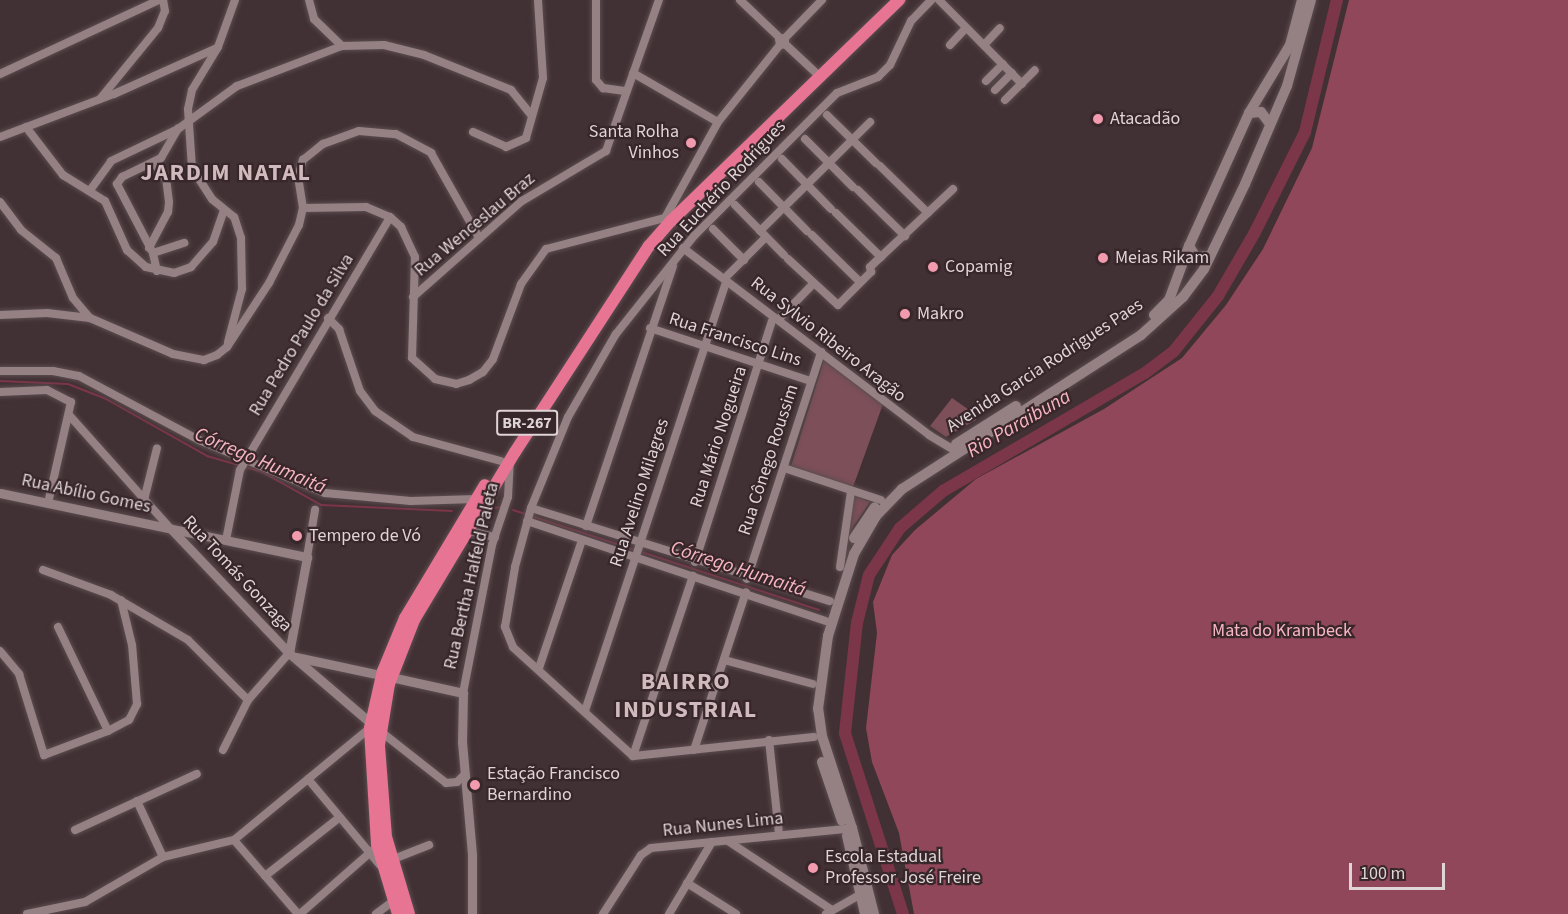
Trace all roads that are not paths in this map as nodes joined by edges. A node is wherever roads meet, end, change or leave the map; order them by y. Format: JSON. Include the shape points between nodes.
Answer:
{"nodes":[{"id":1,"x":161,"y":0,"type":"edge"},
{"id":2,"x":235,"y":0,"type":"edge"},
{"id":3,"x":309,"y":0,"type":"edge"},
{"id":4,"x":538,"y":0,"type":"edge"},
{"id":5,"x":596,"y":0,"type":"edge"},
{"id":6,"x":660,"y":0,"type":"edge"},
{"id":7,"x":740,"y":0,"type":"edge"},
{"id":8,"x":822,"y":0,"type":"edge"},
{"id":9,"x":888,"y":0,"type":"edge"},
{"id":10,"x":898,"y":0,"type":"edge"},
{"id":11,"x":931,"y":0,"type":"edge"},
{"id":12,"x":939,"y":0,"type":"edge"},
{"id":13,"x":1302,"y":0,"type":"edge"},
{"id":14,"x":1311,"y":0,"type":"edge"},
{"id":15,"x":966,"y":28,"type":"junction"},
{"id":16,"x":1000,"y":28,"type":"dead end"},
{"id":17,"x":782,"y":41,"type":"junction"},
{"id":18,"x":950,"y":45,"type":"dead end"},
{"id":19,"x":984,"y":45,"type":"junction"},
{"id":20,"x":342,"y":46,"type":"junction"},
{"id":21,"x":218,"y":47,"type":"junction"},
{"id":22,"x":1003,"y":64,"type":"junction"},
{"id":23,"x":1035,"y":70,"type":"dead end"},
{"id":24,"x":815,"y":72,"type":"junction"},
{"id":25,"x":633,"y":73,"type":"junction"},
{"id":26,"x":1012,"y":73,"type":"junction"},
{"id":27,"x":0,"y":74,"type":"edge"},
{"id":28,"x":986,"y":81,"type":"dead end"},
{"id":29,"x":1022,"y":84,"type":"junction"},
{"id":30,"x":995,"y":90,"type":"dead end"},
{"id":31,"x":625,"y":91,"type":"junction"},
{"id":32,"x":99,"y":100,"type":"junction"},
{"id":33,"x":1005,"y":100,"type":"dead end"},
{"id":34,"x":1249,"y":113,"type":"junction"},
{"id":35,"x":531,"y":115,"type":"junction"},
{"id":36,"x":827,"y":115,"type":"dead end"},
{"id":37,"x":190,"y":120,"type":"junction"},
{"id":38,"x":718,"y":122,"type":"junction"},
{"id":39,"x":870,"y":122,"type":"dead end"},
{"id":40,"x":1270,"y":124,"type":"junction"},
{"id":41,"x":26,"y":127,"type":"junction"},
{"id":42,"x":178,"y":129,"type":"junction"},
{"id":43,"x":473,"y":132,"type":"dead end"},
{"id":44,"x":0,"y":137,"type":"edge"},
{"id":45,"x":805,"y":138,"type":"dead end"},
{"id":46,"x":852,"y":140,"type":"junction"},
{"id":47,"x":782,"y":159,"type":"dead end"},
{"id":48,"x":154,"y":163,"type":"junction"},
{"id":49,"x":829,"y":163,"type":"junction"},
{"id":50,"x":688,"y":179,"type":"junction"},
{"id":51,"x":759,"y":182,"type":"dead end"},
{"id":52,"x":807,"y":185,"type":"junction"},
{"id":53,"x":91,"y":189,"type":"junction"},
{"id":54,"x":697,"y":189,"type":"junction"},
{"id":55,"x":953,"y":189,"type":"dead end"},
{"id":56,"x":0,"y":201,"type":"edge"},
{"id":57,"x":735,"y":205,"type":"dead end"},
{"id":58,"x":303,"y":208,"type":"junction"},
{"id":59,"x":784,"y":208,"type":"junction"},
{"id":60,"x":224,"y":210,"type":"junction"},
{"id":61,"x":928,"y":213,"type":"junction"},
{"id":62,"x":390,"y":217,"type":"junction"},
{"id":63,"x":665,"y":218,"type":"junction"},
{"id":64,"x":713,"y":229,"type":"dead end"},
{"id":65,"x":763,"y":234,"type":"junction"},
{"id":66,"x":905,"y":236,"type":"junction"},
{"id":67,"x":479,"y":238,"type":"junction"},
{"id":68,"x":184,"y":243,"type":"dead end"},
{"id":69,"x":1189,"y":246,"type":"junction"},
{"id":70,"x":683,"y":248,"type":"junction"},
{"id":71,"x":151,"y":251,"type":"junction"},
{"id":72,"x":881,"y":256,"type":"junction"},
{"id":73,"x":1210,"y":256,"type":"junction"},
{"id":74,"x":675,"y":259,"type":"junction"},
{"id":75,"x":744,"y":260,"type":"junction"},
{"id":76,"x":157,"y":272,"type":"junction"},
{"id":77,"x":725,"y":282,"type":"junction"},
{"id":78,"x":860,"y":282,"type":"junction"},
{"id":79,"x":813,"y":284,"type":"junction"},
{"id":80,"x":648,"y":292,"type":"junction"},
{"id":81,"x":413,"y":297,"type":"junction"},
{"id":82,"x":659,"y":301,"type":"junction"},
{"id":83,"x":1,"y":312,"type":"edge"},
{"id":84,"x":90,"y":318,"type":"junction"},
{"id":85,"x":328,"y":318,"type":"junction"},
{"id":86,"x":775,"y":320,"type":"junction"},
{"id":87,"x":650,"y":328,"type":"junction"},
{"id":88,"x":226,"y":347,"type":"junction"},
{"id":89,"x":702,"y":347,"type":"junction"},
{"id":90,"x":821,"y":352,"type":"junction"},
{"id":91,"x":758,"y":364,"type":"junction"},
{"id":92,"x":0,"y":371,"type":"edge"},
{"id":93,"x":810,"y":381,"type":"junction"},
{"id":94,"x":0,"y":392,"type":"edge"},
{"id":95,"x":69,"y":415,"type":"junction"},
{"id":96,"x":157,"y":448,"type":"dead end"},
{"id":97,"x":955,"y":449,"type":"junction"},
{"id":98,"x":505,"y":461,"type":"junction"},
{"id":99,"x":244,"y":464,"type":"junction"},
{"id":100,"x":784,"y":468,"type":"junction"},
{"id":101,"x":490,"y":485,"type":"junction"},
{"id":102,"x":851,"y":492,"type":"junction"},
{"id":103,"x":0,"y":493,"type":"edge"},
{"id":104,"x":145,"y":496,"type":"junction"},
{"id":105,"x":508,"y":497,"type":"junction"},
{"id":106,"x":476,"y":499,"type":"junction"},
{"id":107,"x":881,"y":500,"type":"junction"},
{"id":108,"x":48,"y":503,"type":"junction"},
{"id":109,"x":315,"y":510,"type":"dead end"},
{"id":110,"x":529,"y":515,"type":"junction"},
{"id":111,"x":872,"y":522,"type":"junction"},
{"id":112,"x":586,"y":526,"type":"junction"},
{"id":113,"x":171,"y":529,"type":"junction"},
{"id":114,"x":466,"y":530,"type":"junction"},
{"id":115,"x":200,"y":535,"type":"junction"},
{"id":116,"x":495,"y":537,"type":"junction"},
{"id":117,"x":226,"y":540,"type":"junction"},
{"id":118,"x":582,"y":540,"type":"junction"},
{"id":119,"x":639,"y":545,"type":"junction"},
{"id":120,"x":193,"y":554,"type":"junction"},
{"id":121,"x":307,"y":556,"type":"junction"},
{"id":122,"x":636,"y":556,"type":"junction"},
{"id":123,"x":695,"y":562,"type":"junction"},
{"id":124,"x":840,"y":567,"type":"junction"},
{"id":125,"x":43,"y":570,"type":"dead end"},
{"id":126,"x":693,"y":576,"type":"junction"},
{"id":127,"x":747,"y":579,"type":"junction"},
{"id":128,"x":746,"y":592,"type":"junction"},
{"id":129,"x":120,"y":600,"type":"junction"},
{"id":130,"x":830,"y":602,"type":"junction"},
{"id":131,"x":826,"y":621,"type":"junction"},
{"id":132,"x":58,"y":627,"type":"dead end"},
{"id":133,"x":828,"y":636,"type":"junction"},
{"id":134,"x":0,"y":651,"type":"edge"},
{"id":135,"x":289,"y":653,"type":"junction"},
{"id":136,"x":724,"y":660,"type":"junction"},
{"id":137,"x":328,"y":664,"type":"junction"},
{"id":138,"x":539,"y":668,"type":"junction"},
{"id":139,"x":386,"y":676,"type":"junction"},
{"id":140,"x":323,"y":682,"type":"junction"},
{"id":141,"x":813,"y":684,"type":"junction"},
{"id":142,"x":463,"y":693,"type":"junction"},
{"id":143,"x":248,"y":700,"type":"junction"},
{"id":144,"x":585,"y":711,"type":"junction"},
{"id":145,"x":374,"y":728,"type":"junction"},
{"id":146,"x":108,"y":731,"type":"junction"},
{"id":147,"x":814,"y":737,"type":"junction"},
{"id":148,"x":770,"y":741,"type":"junction"},
{"id":149,"x":223,"y":750,"type":"dead end"},
{"id":150,"x":694,"y":750,"type":"junction"},
{"id":151,"x":633,"y":756,"type":"junction"},
{"id":152,"x":197,"y":774,"type":"dead end"},
{"id":153,"x":464,"y":776,"type":"junction"},
{"id":154,"x":834,"y":778,"type":"junction"},
{"id":155,"x":308,"y":779,"type":"junction"},
{"id":156,"x":137,"y":801,"type":"junction"},
{"id":157,"x":340,"y":817,"type":"junction"},
{"id":158,"x":849,"y":828,"type":"junction"},
{"id":159,"x":75,"y":830,"type":"dead end"},
{"id":160,"x":780,"y":833,"type":"junction"},
{"id":161,"x":234,"y":840,"type":"junction"},
{"id":162,"x":728,"y":841,"type":"junction"},
{"id":163,"x":712,"y":842,"type":"junction"},
{"id":164,"x":429,"y":845,"type":"dead end"},
{"id":165,"x":374,"y":849,"type":"junction"},
{"id":166,"x":163,"y":857,"type":"junction"},
{"id":167,"x":387,"y":864,"type":"junction"},
{"id":168,"x":265,"y":876,"type":"junction"},
{"id":169,"x":687,"y":884,"type":"junction"},
{"id":170,"x":863,"y":893,"type":"junction"},
{"id":171,"x":393,"y":901,"type":"junction"},
{"id":172,"x":829,"y":912,"type":"edge"},
{"id":173,"x":27,"y":914,"type":"edge"},
{"id":174,"x":299,"y":914,"type":"edge"},
{"id":175,"x":376,"y":914,"type":"edge"},
{"id":176,"x":398,"y":914,"type":"edge"},
{"id":177,"x":409,"y":914,"type":"edge"},
{"id":178,"x":472,"y":914,"type":"edge"},
{"id":179,"x":603,"y":914,"type":"edge"},
{"id":180,"x":669,"y":914,"type":"edge"},
{"id":181,"x":735,"y":914,"type":"edge"},
{"id":182,"x":865,"y":914,"type":"edge"},
{"id":183,"x":874,"y":914,"type":"edge"}],
"edges":[{"from":1,"to":27,"type":"street"},
{"from":1,"to":32,"type":"street","via":[[165,11],[158,28]]},
{"from":2,"to":21,"type":"street"},
{"from":3,"to":20,"type":"street","via":[[314,19]]},
{"from":4,"to":35,"type":"street","via":[[543,78]]},
{"from":5,"to":31,"type":"street","via":[[596,80],[603,88]]},
{"from":6,"to":25,"type":"street","name":"Rua Wenceslau Braz"},
{"from":7,"to":17,"type":"street"},
{"from":8,"to":17,"type":"street"},
{"from":9,"to":24,"type":"highway","number":"BR-267"},
{"from":10,"to":98,"type":"highway","number":"BR-267","via":[[671,220],[621,284]]},
{"from":11,"to":70,"type":"street","name":"Rua Euchério Rodrigues","via":[[911,21],[890,65],[878,77],[837,93]]},
{"from":12,"to":15,"type":"street"},
{"from":13,"to":34,"type":"main road","name":"Avenida Garcia Rodrigues Paes","via":[[1290,45]]},
{"from":14,"to":40,"type":"main road","name":"Avenida Garcia Rodrigues Paes","via":[[1294,67]]},
{"from":15,"to":18,"type":"street"},
{"from":15,"to":19,"type":"street"},
{"from":16,"to":19,"type":"street"},
{"from":17,"to":24,"type":"street"},
{"from":17,"to":38,"type":"street"},
{"from":19,"to":22,"type":"street"},
{"from":20,"to":35,"type":"street","via":[[384,45],[424,55],[511,90]]},
{"from":20,"to":37,"type":"street","via":[[237,86]]},
{"from":21,"to":32,"type":"street"},
{"from":21,"to":37,"type":"street","via":[[192,90]]},
{"from":22,"to":26,"type":"street"},
{"from":22,"to":28,"type":"street"},
{"from":23,"to":29,"type":"street"},
{"from":24,"to":54,"type":"highway","number":"BR-267"},
{"from":25,"to":31,"type":"street","name":"Rua Wenceslau Braz"},
{"from":25,"to":38,"type":"street"},
{"from":26,"to":29,"type":"street"},
{"from":26,"to":30,"type":"street"},
{"from":29,"to":33,"type":"street"},
{"from":31,"to":67,"type":"street","name":"Rua Wenceslau Braz","via":[[602,156],[547,184]]},
{"from":32,"to":41,"type":"street"},
{"from":34,"to":40,"type":"main road","via":[[1261,112]]},
{"from":34,"to":69,"type":"main road","name":"Avenida Garcia Rodrigues Paes"},
{"from":35,"to":43,"type":"street","via":[[526,138],[514,146],[494,143]]},
{"from":36,"to":46,"type":"street"},
{"from":37,"to":42,"type":"street"},
{"from":37,"to":60,"type":"street","via":[[188,151],[192,168]]},
{"from":38,"to":50,"type":"street"},
{"from":39,"to":46,"type":"street"},
{"from":40,"to":73,"type":"main road","name":"Avenida Garcia Rodrigues Paes"},
{"from":41,"to":44,"type":"street"},
{"from":41,"to":53,"type":"street","via":[[57,169],[73,183]]},
{"from":42,"to":48,"type":"street","via":[[170,148]]},
{"from":42,"to":53,"type":"street","via":[[111,161]]},
{"from":45,"to":49,"type":"street"},
{"from":46,"to":49,"type":"street"},
{"from":46,"to":61,"type":"street"},
{"from":47,"to":52,"type":"street"},
{"from":48,"to":71,"type":"street","via":[[165,179],[169,202]]},
{"from":48,"to":71,"type":"street","via":[[122,177],[117,184]]},
{"from":49,"to":52,"type":"street"},
{"from":49,"to":66,"type":"street"},
{"from":50,"to":54,"type":"street"},
{"from":50,"to":63,"type":"street"},
{"from":51,"to":59,"type":"street"},
{"from":52,"to":59,"type":"street"},
{"from":52,"to":72,"type":"street"},
{"from":53,"to":76,"type":"street","via":[[105,201],[131,255]]},
{"from":54,"to":63,"type":"highway","number":"BR-267"},
{"from":55,"to":61,"type":"street"},
{"from":56,"to":84,"type":"street","via":[[21,230],[56,258],[70,292]]},
{"from":57,"to":65,"type":"street"},
{"from":58,"to":62,"type":"street","via":[[347,205]]},
{"from":58,"to":67,"type":"street","via":[[298,177],[310,153],[342,135],[384,131],[411,140],[431,153]]},
{"from":58,"to":88,"type":"street","via":[[299,225],[274,274]]},
{"from":59,"to":65,"type":"street"},
{"from":59,"to":78,"type":"street"},
{"from":60,"to":76,"type":"street","via":[[213,242],[199,261],[184,271]]},
{"from":60,"to":88,"type":"street","via":[[237,223],[243,268]]},
{"from":61,"to":66,"type":"street"},
{"from":62,"to":81,"type":"street","via":[[412,245]]},
{"from":62,"to":85,"type":"street","name":"Rua Pedro Paulo da Silva"},
{"from":63,"to":81,"type":"street","via":[[546,249],[521,284],[493,359],[477,377],[462,382],[435,379],[414,363],[410,350]]},
{"from":63,"to":98,"type":"highway","number":"BR-267","via":[[616,280]]},
{"from":64,"to":75,"type":"street"},
{"from":65,"to":75,"type":"street"},
{"from":65,"to":79,"type":"street"},
{"from":66,"to":72,"type":"street"},
{"from":67,"to":81,"type":"street","name":"Rua Wenceslau Braz"},
{"from":68,"to":71,"type":"street"},
{"from":69,"to":73,"type":"main road","via":[[1196,257]]},
{"from":69,"to":97,"type":"main road","name":"Avenida Garcia Rodrigues Paes","via":[[1169,300],[1143,325]]},
{"from":70,"to":74,"type":"street","name":"Rua Euchério Rodrigues"},
{"from":70,"to":77,"type":"street","name":"Rua Sylvio Ribeiro Aragão"},
{"from":71,"to":76,"type":"street"},
{"from":72,"to":78,"type":"street"},
{"from":73,"to":97,"type":"main road","name":"Avenida Garcia Rodrigues Paes","via":[[1183,297],[1158,321]]},
{"from":74,"to":80,"type":"street","name":"Rua Euchério Rodrigues"},
{"from":74,"to":82,"type":"street"},
{"from":75,"to":77,"type":"street"},
{"from":77,"to":86,"type":"street","name":"Rua Sylvio Ribeiro Aragão"},
{"from":77,"to":89,"type":"street","name":"Rua Avelino Milagres"},
{"from":78,"to":79,"type":"street","via":[[835,306]]},
{"from":79,"to":86,"type":"street"},
{"from":80,"to":82,"type":"street"},
{"from":80,"to":110,"type":"street","name":"Rua Euchério Rodrigues","via":[[586,382]]},
{"from":82,"to":87,"type":"street"},
{"from":83,"to":84,"type":"street"},
{"from":84,"to":88,"type":"street","via":[[193,360],[210,359]]},
{"from":85,"to":98,"type":"street","via":[[339,329],[360,391],[375,411],[413,437]]},
{"from":85,"to":99,"type":"street","name":"Rua Pedro Paulo da Silva"},
{"from":86,"to":90,"type":"street","name":"Rua Sylvio Ribeiro Aragão"},
{"from":86,"to":91,"type":"street","name":"Rua Mário Nogueira"},
{"from":87,"to":89,"type":"street","name":"Rua Francisco Lins"},
{"from":87,"to":112,"type":"street"},
{"from":89,"to":91,"type":"street","name":"Rua Francisco Lins"},
{"from":89,"to":119,"type":"street","name":"Rua Avelino Milagres"},
{"from":90,"to":93,"type":"street","name":"Rua Cônego Roussim"},
{"from":90,"to":97,"type":"street","name":"Rua Sylvio Ribeiro Aragão","via":[[929,435]]},
{"from":91,"to":93,"type":"street","name":"Rua Francisco Lins"},
{"from":91,"to":123,"type":"street","name":"Rua Mário Nogueira"},
{"from":92,"to":99,"type":"street","via":[[53,370],[73,374]]},
{"from":93,"to":100,"type":"street","name":"Rua Cônego Roussim"},
{"from":94,"to":95,"type":"street","name":"Rua Tomás Gonzaga","via":[[53,392],[69,399]]},
{"from":95,"to":104,"type":"street","name":"Rua Tomás Gonzaga"},
{"from":95,"to":108,"type":"street"},
{"from":96,"to":104,"type":"street"},
{"from":97,"to":107,"type":"main road","name":"Avenida Garcia Rodrigues Paes"},
{"from":97,"to":111,"type":"main road","name":"Avenida Garcia Rodrigues Paes","via":[[902,489]]},
{"from":98,"to":101,"type":"highway","number":"BR-267"},
{"from":98,"to":105,"type":"street","name":"Rua Bertha Halfeld Paleta"},
{"from":99,"to":106,"type":"street","via":[[342,497]]},
{"from":99,"to":117,"type":"street","name":"Rua Pedro Paulo da Silva"},
{"from":100,"to":102,"type":"street"},
{"from":100,"to":127,"type":"street","name":"Rua Cônego Roussim"},
{"from":101,"to":105,"type":"street","via":[[503,488]]},
{"from":101,"to":106,"type":"highway","number":"BR-267"},
{"from":101,"to":114,"type":"highway","number":"BR-267"},
{"from":102,"to":107,"type":"street"},
{"from":102,"to":124,"type":"street","name":"Avenida Garcia Rodrigues Paes"},
{"from":103,"to":108,"type":"street","name":"Rua Abílio Gomes"},
{"from":104,"to":113,"type":"street","name":"Rua Tomás Gonzaga"},
{"from":105,"to":116,"type":"street","name":"Rua Bertha Halfeld Paleta"},
{"from":106,"to":139,"type":"highway","number":"BR-267","via":[[405,618]]},
{"from":107,"to":111,"type":"main road"},
{"from":107,"to":124,"type":"main road","name":"Avenida Garcia Rodrigues Paes","via":[[865,519]]},
{"from":108,"to":113,"type":"street","name":"Rua Abílio Gomes"},
{"from":109,"to":121,"type":"street"},
{"from":110,"to":112,"type":"street"},
{"from":110,"to":118,"type":"street"},
{"from":110,"to":138,"type":"street","name":"Rua Euchério Rodrigues","via":[[505,627],[507,637]]},
{"from":111,"to":133,"type":"main road","name":"Avenida Garcia Rodrigues Paes","via":[[844,574]]},
{"from":112,"to":119,"type":"street"},
{"from":113,"to":115,"type":"street","name":"Rua Abílio Gomes"},
{"from":113,"to":120,"type":"street","name":"Rua Tomás Gonzaga"},
{"from":114,"to":116,"type":"street"},
{"from":114,"to":139,"type":"highway","number":"BR-267"},
{"from":115,"to":117,"type":"street","name":"Rua Abílio Gomes"},
{"from":115,"to":120,"type":"street"},
{"from":116,"to":142,"type":"street","name":"Rua Bertha Halfeld Paleta"},
{"from":117,"to":121,"type":"street","name":"Rua Abílio Gomes"},
{"from":118,"to":122,"type":"street"},
{"from":118,"to":138,"type":"street"},
{"from":119,"to":122,"type":"street","name":"Rua Avelino Milagres"},
{"from":119,"to":123,"type":"street"},
{"from":120,"to":135,"type":"street","name":"Rua Tomás Gonzaga"},
{"from":121,"to":135,"type":"street"},
{"from":122,"to":126,"type":"street"},
{"from":122,"to":144,"type":"street","name":"Rua Avelino Milagres"},
{"from":123,"to":127,"type":"street"},
{"from":124,"to":130,"type":"main road","name":"Avenida Garcia Rodrigues Paes"},
{"from":125,"to":129,"type":"street"},
{"from":126,"to":128,"type":"street"},
{"from":126,"to":151,"type":"street"},
{"from":127,"to":130,"type":"street"},
{"from":128,"to":131,"type":"street"},
{"from":128,"to":136,"type":"street"},
{"from":129,"to":143,"type":"street","via":[[200,649]]},
{"from":129,"to":146,"type":"street","via":[[132,645],[137,704],[129,720]]},
{"from":130,"to":131,"type":"main road","name":"Avenida Garcia Rodrigues Paes"},
{"from":130,"to":133,"type":"main road"},
{"from":131,"to":141,"type":"main road","name":"Avenida Garcia Rodrigues Paes"},
{"from":132,"to":146,"type":"street"},
{"from":133,"to":154,"type":"main road","name":"Avenida Garcia Rodrigues Paes","via":[[818,709]]},
{"from":134,"to":146,"type":"street","via":[[14,665],[44,755]]},
{"from":135,"to":137,"type":"street"},
{"from":135,"to":140,"type":"street","name":"Rua Tomás Gonzaga"},
{"from":135,"to":143,"type":"street"},
{"from":136,"to":141,"type":"street"},
{"from":136,"to":150,"type":"street"},
{"from":137,"to":139,"type":"street"},
{"from":137,"to":140,"type":"street","via":[[320,672]]},
{"from":138,"to":144,"type":"street"},
{"from":139,"to":142,"type":"street"},
{"from":139,"to":145,"type":"highway","number":"BR-267"},
{"from":140,"to":145,"type":"street","name":"Rua Tomás Gonzaga"},
{"from":141,"to":147,"type":"main road","name":"Avenida Garcia Rodrigues Paes"},
{"from":142,"to":153,"type":"street","name":"Rua Bertha Halfeld Paleta"},
{"from":143,"to":149,"type":"street"},
{"from":144,"to":151,"type":"street"},
{"from":145,"to":153,"type":"street","name":"Rua Tomás Gonzaga","via":[[446,783],[457,782]]},
{"from":145,"to":155,"type":"street"},
{"from":145,"to":165,"type":"highway","number":"BR-267"},
{"from":145,"to":167,"type":"highway","number":"BR-267"},
{"from":147,"to":148,"type":"street"},
{"from":147,"to":154,"type":"main road"},
{"from":147,"to":158,"type":"main road","name":"Avenida Garcia Rodrigues Paes"},
{"from":148,"to":150,"type":"street"},
{"from":148,"to":160,"type":"street"},
{"from":150,"to":151,"type":"street"},
{"from":152,"to":156,"type":"street"},
{"from":153,"to":178,"type":"street","name":"Rua Bertha Halfeld Paleta","via":[[472,855]]},
{"from":154,"to":158,"type":"main road","name":"Avenida Garcia Rodrigues Paes"},
{"from":155,"to":157,"type":"street"},
{"from":155,"to":161,"type":"street"},
{"from":156,"to":159,"type":"street"},
{"from":156,"to":166,"type":"street"},
{"from":157,"to":165,"type":"street"},
{"from":157,"to":168,"type":"street"},
{"from":158,"to":160,"type":"street","name":"Rua Nunes Lima"},
{"from":158,"to":170,"type":"main road"},
{"from":158,"to":183,"type":"main road"},
{"from":160,"to":162,"type":"street","name":"Rua Nunes Lima"},
{"from":161,"to":166,"type":"street"},
{"from":161,"to":168,"type":"street"},
{"from":162,"to":163,"type":"street","name":"Rua Nunes Lima"},
{"from":162,"to":172,"type":"street"},
{"from":163,"to":169,"type":"street"},
{"from":163,"to":179,"type":"street","name":"Rua Nunes Lima","via":[[644,851]]},
{"from":164,"to":167,"type":"street"},
{"from":165,"to":167,"type":"highway","number":"BR-267"},
{"from":165,"to":174,"type":"street"},
{"from":166,"to":173,"type":"street","via":[[85,902]]},
{"from":167,"to":171,"type":"highway","number":"BR-267"},
{"from":167,"to":177,"type":"highway","number":"BR-267"},
{"from":168,"to":174,"type":"street"},
{"from":169,"to":180,"type":"street"},
{"from":169,"to":181,"type":"street"},
{"from":170,"to":172,"type":"street"},
{"from":170,"to":182,"type":"main road"},
{"from":171,"to":175,"type":"street"},
{"from":171,"to":176,"type":"highway","number":"BR-267"}]}
